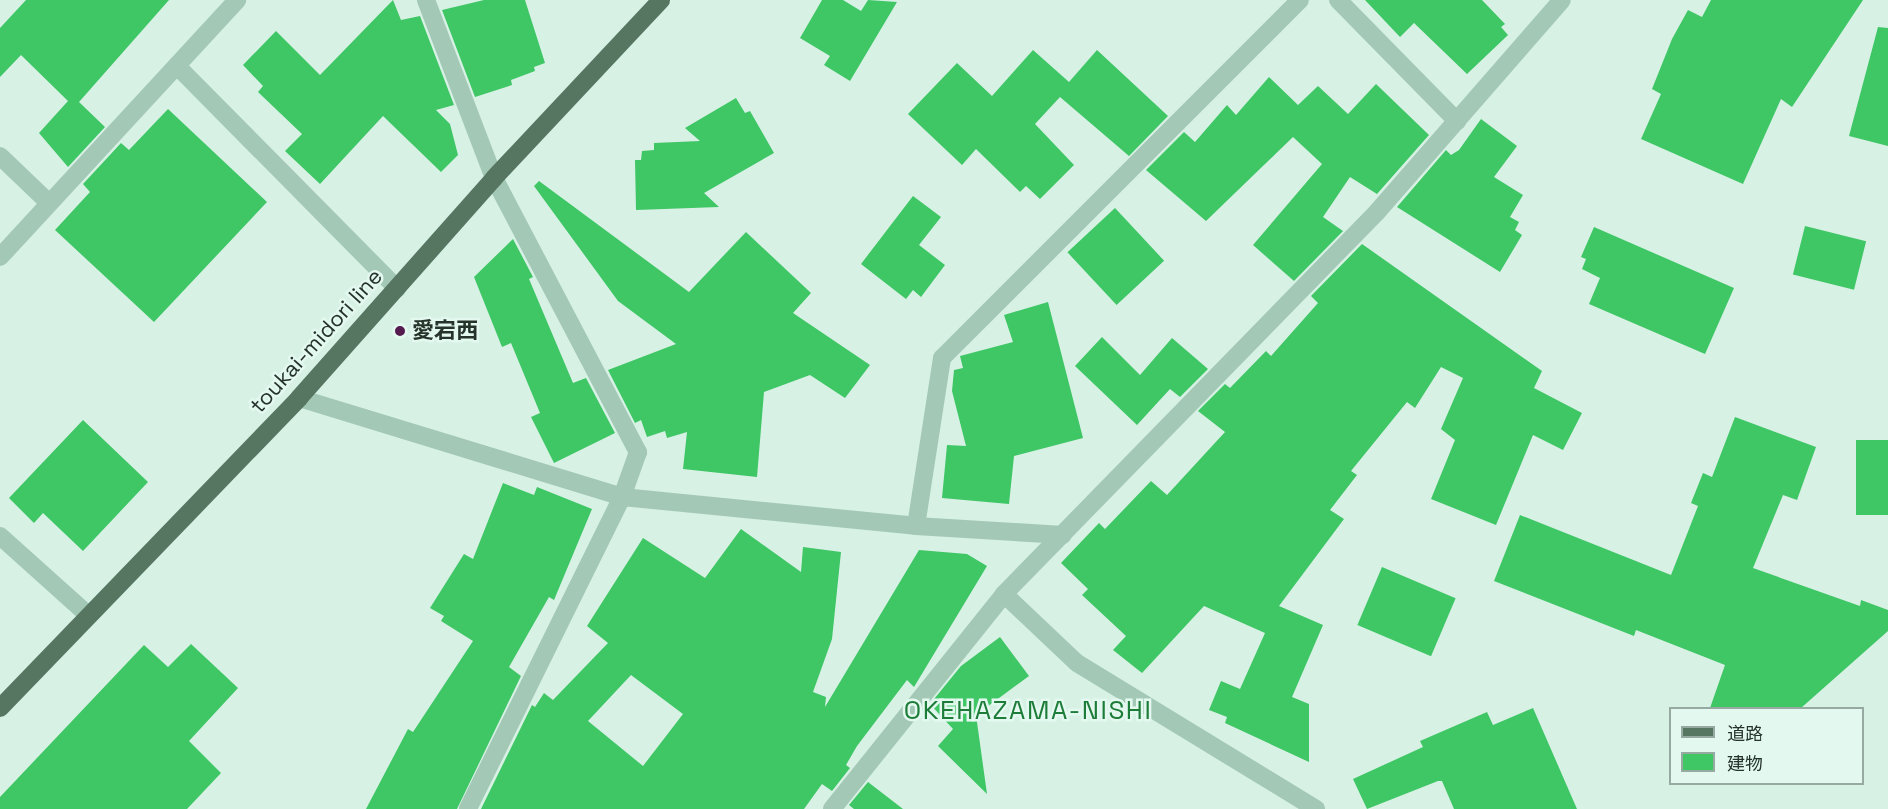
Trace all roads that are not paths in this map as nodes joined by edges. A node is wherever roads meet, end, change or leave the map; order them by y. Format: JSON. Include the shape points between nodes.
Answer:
{"nodes":[{"id":1,"x":426,"y":0,"type":"edge"},
{"id":2,"x":661,"y":0,"type":"edge"},
{"id":3,"x":1300,"y":0,"type":"edge"},
{"id":4,"x":1338,"y":0,"type":"edge"},
{"id":5,"x":1563,"y":1,"type":"edge"},
{"id":6,"x":227,"y":4,"type":"edge"},
{"id":7,"x":177,"y":66,"type":"junction"},
{"id":8,"x":1457,"y":121,"type":"junction"},
{"id":9,"x":0,"y":156,"type":"edge"},
{"id":10,"x":494,"y":178,"type":"junction"},
{"id":11,"x":49,"y":204,"type":"junction"},
{"id":12,"x":0,"y":257,"type":"edge"},
{"id":13,"x":397,"y":288,"type":"junction"},
{"id":14,"x":299,"y":398,"type":"junction"},
{"id":15,"x":622,"y":497,"type":"junction"},
{"id":16,"x":916,"y":526,"type":"junction"},
{"id":17,"x":0,"y":536,"type":"edge"},
{"id":18,"x":1063,"y":536,"type":"junction"},
{"id":19,"x":1004,"y":594,"type":"junction"},
{"id":20,"x":88,"y":615,"type":"junction"},
{"id":21,"x":0,"y":708,"type":"edge"},
{"id":22,"x":468,"y":809,"type":"edge"},
{"id":23,"x":832,"y":809,"type":"edge"},
{"id":24,"x":1316,"y":809,"type":"edge"}],
"edges":[{"from":1,"to":10,"type":"street"},
{"from":2,"to":10,"type":"main road","name":"toukai-midori line"},
{"from":3,"to":16,"type":"street","via":[[942,358]]},
{"from":4,"to":8,"type":"street"},
{"from":5,"to":8,"type":"street"},
{"from":6,"to":7,"type":"street"},
{"from":7,"to":11,"type":"street"},
{"from":7,"to":13,"type":"street"},
{"from":8,"to":18,"type":"street","via":[[1377,212]]},
{"from":9,"to":11,"type":"street"},
{"from":10,"to":13,"type":"main road","name":"toukai-midori line"},
{"from":10,"to":15,"type":"street","via":[[638,452]]},
{"from":11,"to":12,"type":"street"},
{"from":13,"to":14,"type":"main road","name":"toukai-midori line"},
{"from":14,"to":15,"type":"street"},
{"from":14,"to":20,"type":"main road","name":"toukai-midori line"},
{"from":15,"to":16,"type":"street"},
{"from":15,"to":22,"type":"street"},
{"from":16,"to":18,"type":"street"},
{"from":17,"to":20,"type":"street"},
{"from":18,"to":19,"type":"street"},
{"from":19,"to":23,"type":"street"},
{"from":19,"to":24,"type":"street","via":[[1077,663]]},
{"from":20,"to":21,"type":"main road","name":"toukai-midori line"}]}
